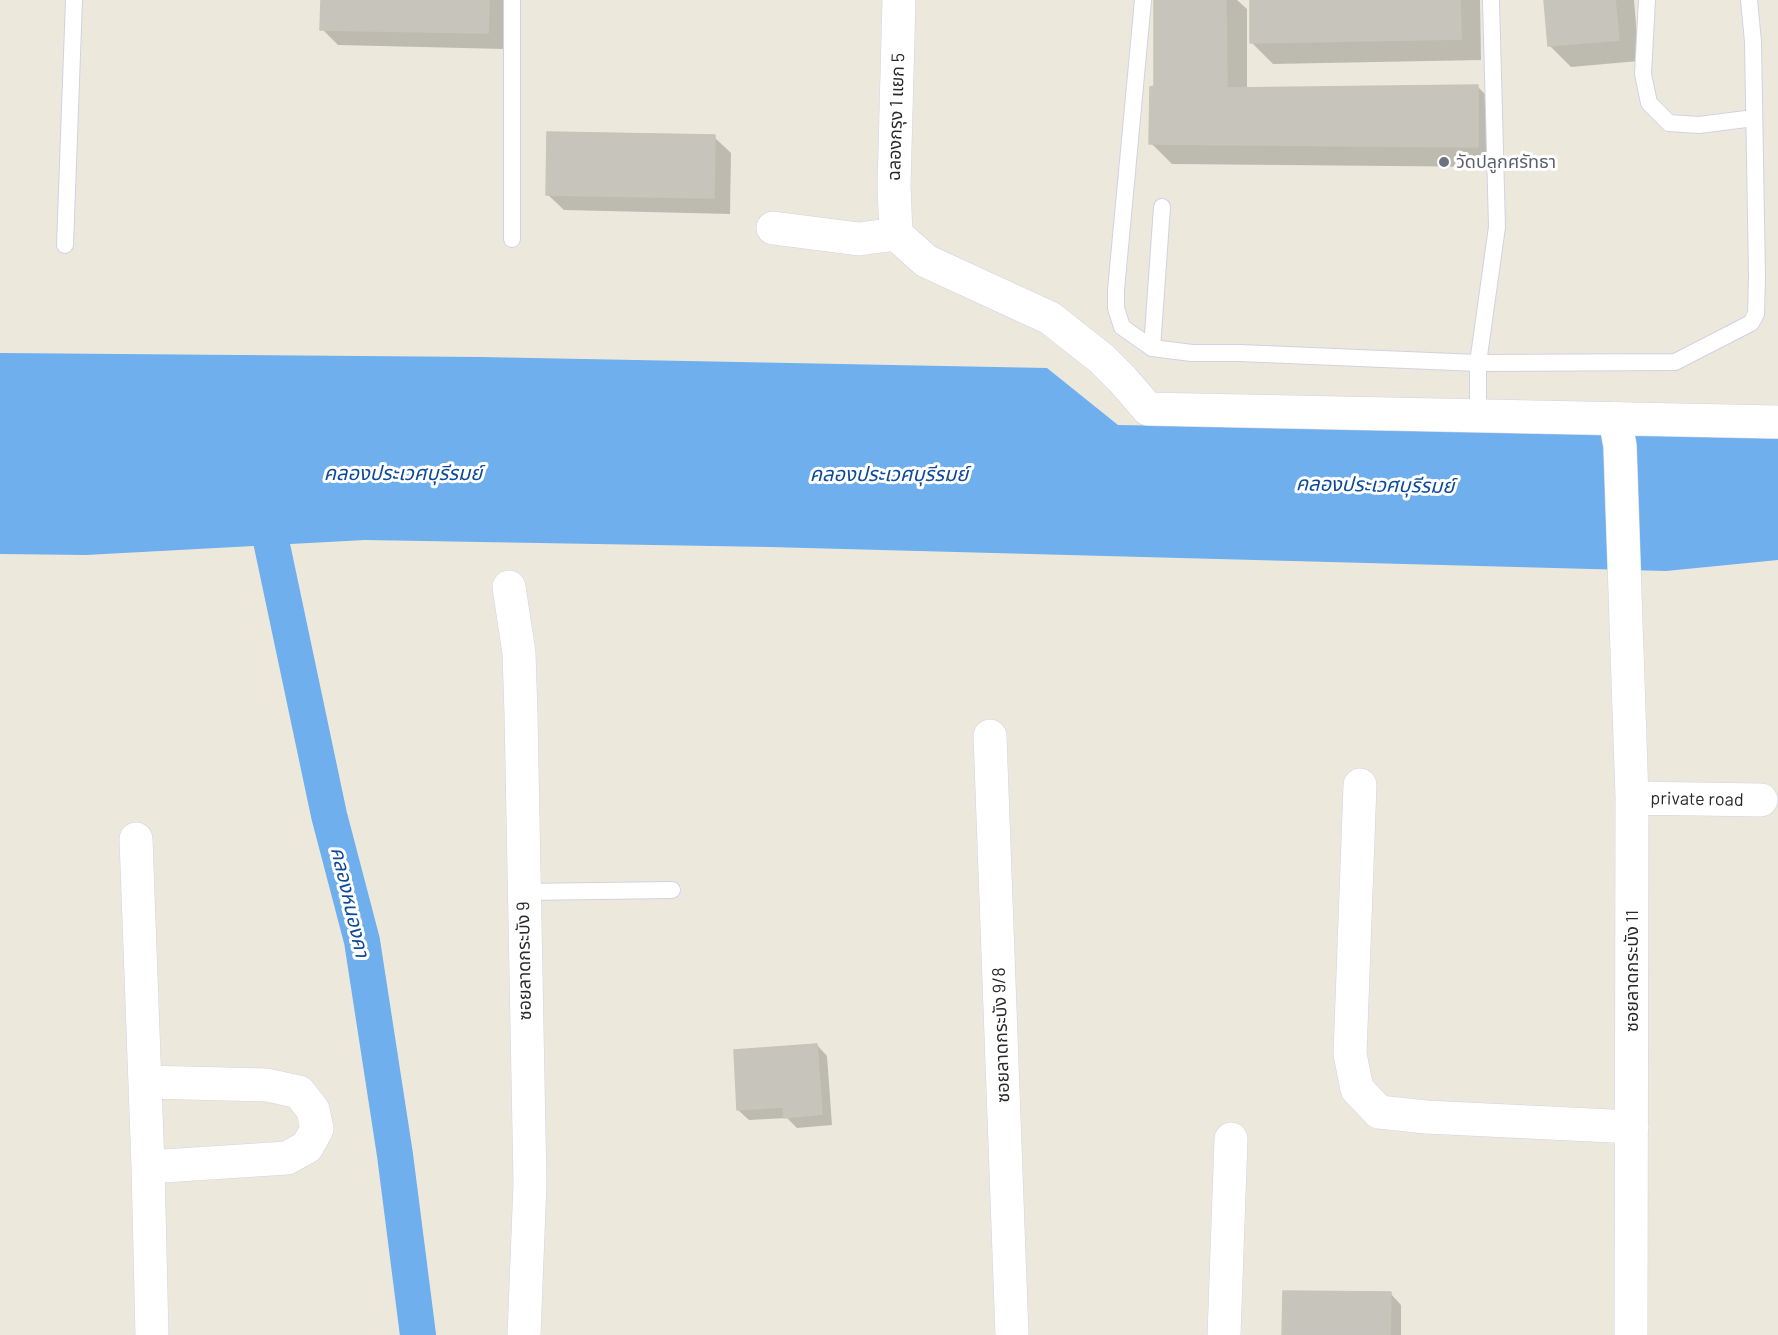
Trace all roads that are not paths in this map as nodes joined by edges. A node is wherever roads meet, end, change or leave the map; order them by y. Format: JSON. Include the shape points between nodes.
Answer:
{"nodes":[{"id":1,"x":74,"y":0,"type":"edge"},
{"id":2,"x":512,"y":0,"type":"edge"},
{"id":3,"x":899,"y":0,"type":"edge"},
{"id":4,"x":1143,"y":0,"type":"edge"},
{"id":5,"x":1491,"y":0,"type":"edge"},
{"id":6,"x":1647,"y":0,"type":"edge"},
{"id":7,"x":1749,"y":0,"type":"edge"},
{"id":8,"x":1754,"y":118,"type":"junction"},
{"id":9,"x":1162,"y":207,"type":"dead end"},
{"id":10,"x":773,"y":228,"type":"dead end"},
{"id":11,"x":896,"y":234,"type":"junction"},
{"id":12,"x":512,"y":239,"type":"dead end"},
{"id":13,"x":65,"y":245,"type":"dead end"},
{"id":14,"x":1152,"y":348,"type":"junction"},
{"id":15,"x":1478,"y":363,"type":"junction"},
{"id":16,"x":1478,"y":416,"type":"junction"},
{"id":17,"x":1778,"y":422,"type":"edge"},
{"id":18,"x":1618,"y":432,"type":"junction"},
{"id":19,"x":509,"y":587,"type":"dead end"},
{"id":20,"x":990,"y":736,"type":"dead end"},
{"id":21,"x":1360,"y":784,"type":"dead end"},
{"id":22,"x":1632,"y":798,"type":"junction"},
{"id":23,"x":1761,"y":800,"type":"dead end"},
{"id":24,"x":136,"y":839,"type":"dead end"},
{"id":25,"x":672,"y":890,"type":"dead end"},
{"id":26,"x":523,"y":892,"type":"junction"},
{"id":27,"x":145,"y":1083,"type":"junction"},
{"id":28,"x":1632,"y":1127,"type":"junction"},
{"id":29,"x":1231,"y":1139,"type":"dead end"},
{"id":30,"x":148,"y":1167,"type":"junction"},
{"id":31,"x":152,"y":1335,"type":"edge"},
{"id":32,"x":524,"y":1335,"type":"edge"},
{"id":33,"x":1012,"y":1335,"type":"edge"},
{"id":34,"x":1224,"y":1335,"type":"edge"},
{"id":35,"x":1631,"y":1335,"type":"edge"}],
"edges":[{"from":1,"to":13,"type":"lane"},
{"from":2,"to":12,"type":"lane"},
{"from":3,"to":11,"type":"street","name":"ฉลองกรุง 1 แยก 5"},
{"from":4,"to":14,"type":"lane","via":[[1116,308],[1122,327]]},
{"from":5,"to":15,"type":"lane","via":[[1497,227]]},
{"from":6,"to":8,"type":"lane","via":[[1643,74],[1649,103],[1669,123],[1699,125]]},
{"from":7,"to":8,"type":"lane"},
{"from":8,"to":15,"type":"lane","via":[[1758,278],[1756,314],[1751,323],[1675,362]]},
{"from":9,"to":14,"type":"lane"},
{"from":10,"to":11,"type":"street","via":[[859,239]]},
{"from":11,"to":16,"type":"street","via":[[926,261],[1050,318],[1102,360],[1148,409]]},
{"from":14,"to":15,"type":"lane","via":[[1192,353]]},
{"from":15,"to":16,"type":"lane"},
{"from":16,"to":18,"type":"street"},
{"from":17,"to":18,"type":"street"},
{"from":18,"to":22,"type":"street","name":"ซอยลาดกระบัง 11"},
{"from":19,"to":26,"type":"street","name":"ซอยลาดกระบัง 9","via":[[519,653]]},
{"from":20,"to":33,"type":"street","name":"ซอยลาดกระบัง 9/8"},
{"from":21,"to":28,"type":"street","via":[[1350,1054],[1358,1089],[1378,1112]]},
{"from":22,"to":23,"type":"street","name":"private road"},
{"from":22,"to":28,"type":"street","name":"ซอยลาดกระบัง 11"},
{"from":24,"to":27,"type":"street"},
{"from":25,"to":26,"type":"lane"},
{"from":26,"to":32,"type":"street","name":"ซอยลาดกระบัง 9","via":[[530,1184]]},
{"from":27,"to":30,"type":"street"},
{"from":27,"to":30,"type":"street","via":[[267,1085],[299,1092],[313,1110],[317,1129],[307,1147],[287,1158]]},
{"from":28,"to":35,"type":"street","name":"ซอยลาดกระบัง 11"},
{"from":29,"to":34,"type":"street"},
{"from":30,"to":31,"type":"street"}]}
